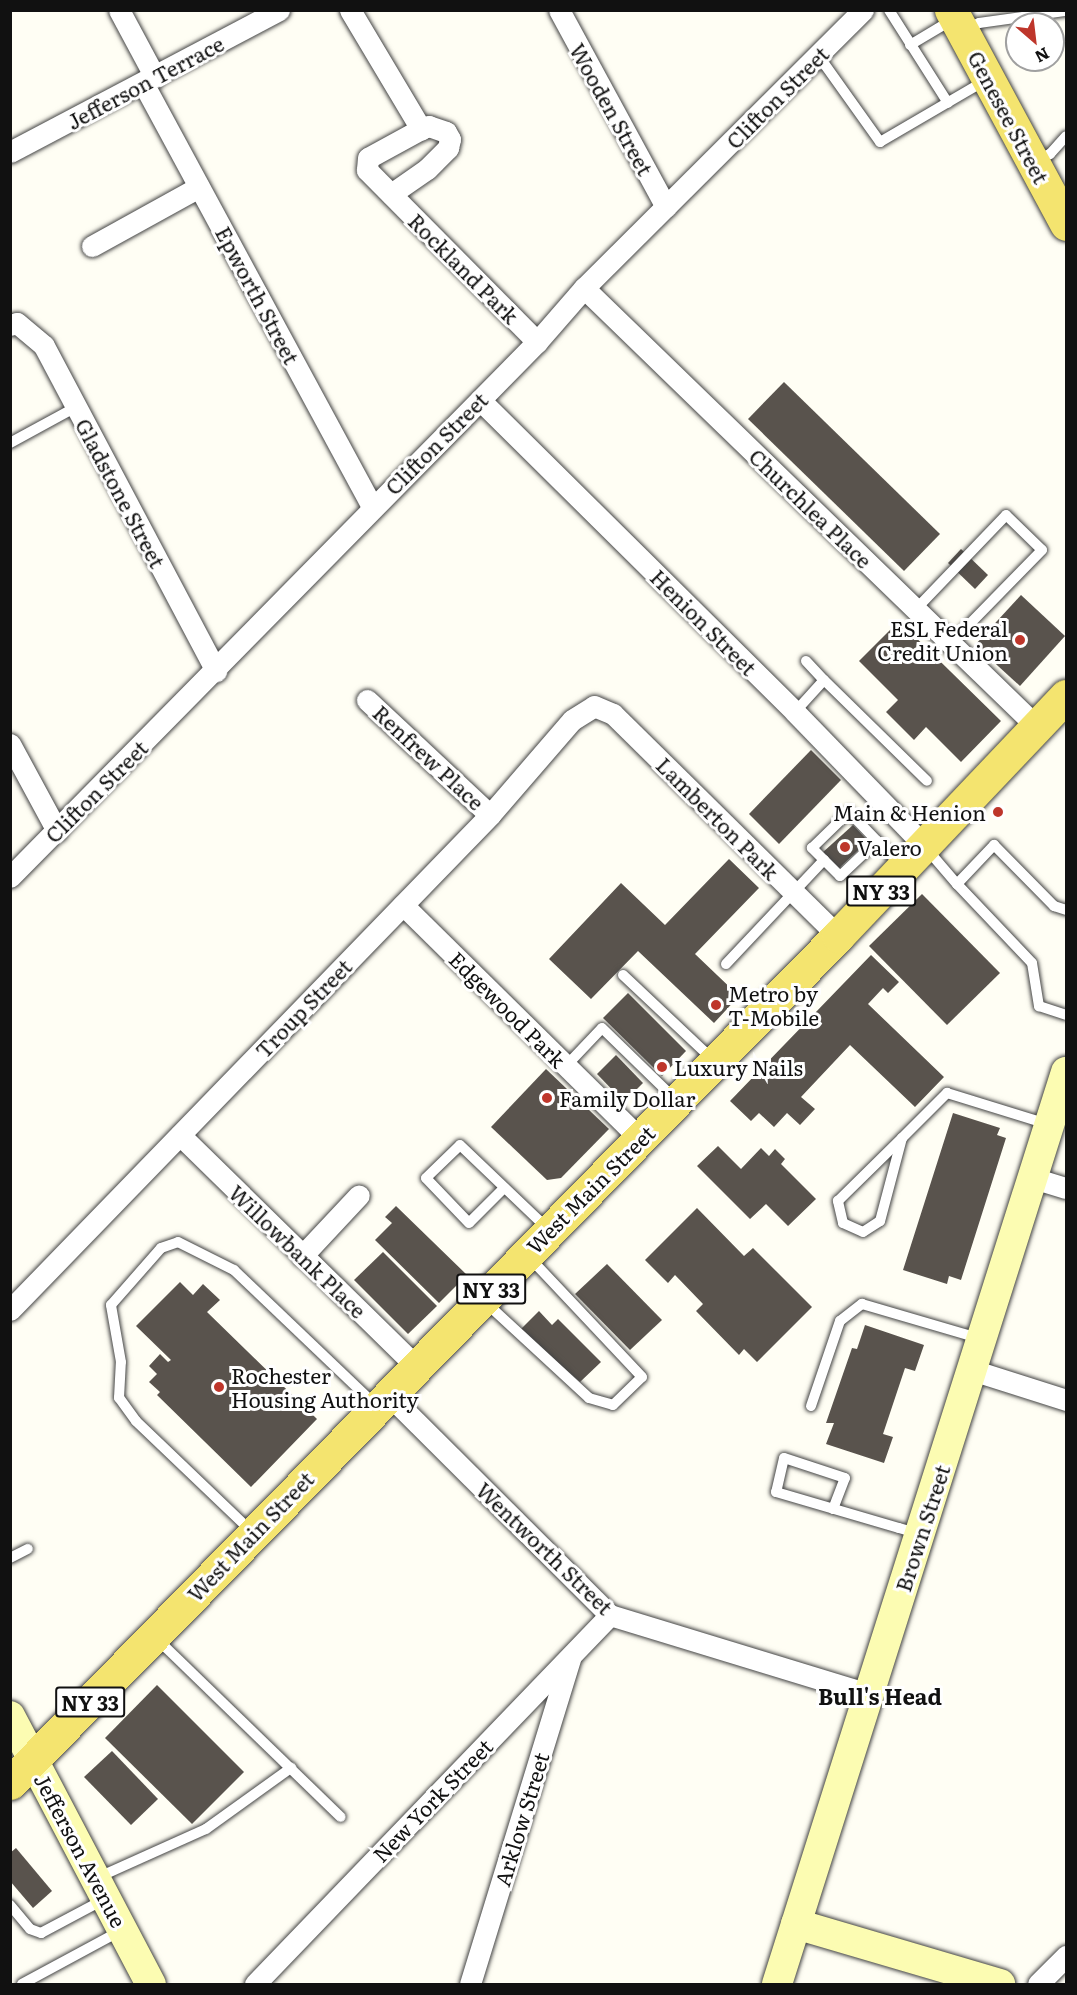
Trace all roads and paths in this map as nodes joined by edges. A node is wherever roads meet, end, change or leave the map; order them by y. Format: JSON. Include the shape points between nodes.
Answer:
{"nodes":[{"id":1,"x":119,"y":10,"type":"edge"},
{"id":2,"x":279,"y":10,"type":"edge"},
{"id":3,"x":350,"y":10,"type":"edge"},
{"id":4,"x":559,"y":10,"type":"edge"},
{"id":5,"x":863,"y":10,"type":"edge"},
{"id":6,"x":889,"y":10,"type":"edge"},
{"id":7,"x":1066,"y":11,"type":"edge"},
{"id":8,"x":956,"y":20,"type":"edge"},
{"id":9,"x":910,"y":45,"type":"junction"},
{"id":10,"x":818,"y":55,"type":"junction"},
{"id":11,"x":988,"y":78,"type":"junction"},
{"id":12,"x":149,"y":80,"type":"junction"},
{"id":13,"x":948,"y":103,"type":"junction"},
{"id":14,"x":421,"y":129,"type":"junction"},
{"id":15,"x":1066,"y":136,"type":"edge"},
{"id":16,"x":10,"y":152,"type":"edge"},
{"id":17,"x":1034,"y":162,"type":"junction"},
{"id":18,"x":199,"y":187,"type":"junction"},
{"id":19,"x":391,"y":194,"type":"junction"},
{"id":20,"x":666,"y":207,"type":"junction"},
{"id":21,"x":1066,"y":224,"type":"edge"},
{"id":22,"x":92,"y":246,"type":"dead end"},
{"id":23,"x":584,"y":288,"type":"junction"},
{"id":24,"x":14,"y":324,"type":"edge"},
{"id":25,"x":537,"y":342,"type":"junction"},
{"id":26,"x":480,"y":400,"type":"junction"},
{"id":27,"x":76,"y":407,"type":"junction"},
{"id":28,"x":10,"y":443,"type":"edge"},
{"id":29,"x":372,"y":507,"type":"junction"},
{"id":30,"x":916,"y":609,"type":"junction"},
{"id":31,"x":951,"y":643,"type":"junction"},
{"id":32,"x":806,"y":661,"type":"dead end"},
{"id":33,"x":216,"y":671,"type":"junction"},
{"id":34,"x":824,"y":680,"type":"junction"},
{"id":35,"x":1066,"y":696,"type":"edge"},
{"id":36,"x":367,"y":700,"type":"dead end"},
{"id":37,"x":594,"y":706,"type":"joint"},
{"id":38,"x":795,"y":712,"type":"junction"},
{"id":39,"x":1038,"y":728,"type":"junction"},
{"id":40,"x":10,"y":744,"type":"edge"},
{"id":41,"x":927,"y":781,"type":"dead end"},
{"id":42,"x":490,"y":815,"type":"junction"},
{"id":43,"x":57,"y":831,"type":"junction"},
{"id":44,"x":877,"y":841,"type":"junction"},
{"id":45,"x":915,"y":857,"type":"junction"},
{"id":46,"x":824,"y":860,"type":"junction"},
{"id":47,"x":10,"y":877,"type":"edge"},
{"id":48,"x":957,"y":884,"type":"junction"},
{"id":49,"x":793,"y":892,"type":"junction"},
{"id":50,"x":403,"y":905,"type":"junction"},
{"id":51,"x":1066,"y":910,"type":"edge"},
{"id":52,"x":838,"y":936,"type":"junction"},
{"id":53,"x":726,"y":964,"type":"dead end"},
{"id":54,"x":623,"y":975,"type":"dead end"},
{"id":55,"x":1066,"y":1015,"type":"edge"},
{"id":56,"x":715,"y":1062,"type":"junction"},
{"id":57,"x":566,"y":1066,"type":"junction"},
{"id":58,"x":1066,"y":1072,"type":"edge"},
{"id":59,"x":676,"y":1101,"type":"junction"},
{"id":60,"x":1050,"y":1125,"type":"junction"},
{"id":61,"x":180,"y":1135,"type":"junction"},
{"id":62,"x":639,"y":1138,"type":"junction"},
{"id":63,"x":902,"y":1138,"type":"junction"},
{"id":64,"x":1033,"y":1178,"type":"junction"},
{"id":65,"x":504,"y":1188,"type":"junction"},
{"id":66,"x":1066,"y":1188,"type":"edge"},
{"id":67,"x":359,"y":1195,"type":"dead end"},
{"id":68,"x":549,"y":1230,"type":"junction"},
{"id":69,"x":525,"y":1254,"type":"junction"},
{"id":70,"x":302,"y":1256,"type":"junction"},
{"id":71,"x":481,"y":1299,"type":"junction"},
{"id":72,"x":10,"y":1310,"type":"edge"},
{"id":73,"x":982,"y":1339,"type":"junction"},
{"id":74,"x":416,"y":1366,"type":"junction"},
{"id":75,"x":972,"y":1370,"type":"junction"},
{"id":76,"x":382,"y":1400,"type":"junction"},
{"id":77,"x":1066,"y":1400,"type":"edge"},
{"id":78,"x":811,"y":1406,"type":"dead end"},
{"id":79,"x":834,"y":1509,"type":"junction"},
{"id":80,"x":254,"y":1533,"type":"junction"},
{"id":81,"x":920,"y":1534,"type":"junction"},
{"id":82,"x":28,"y":1549,"type":"dead end"},
{"id":83,"x":10,"y":1557,"type":"edge"},
{"id":84,"x":610,"y":1615,"type":"junction"},
{"id":85,"x":154,"y":1636,"type":"junction"},
{"id":86,"x":571,"y":1654,"type":"junction"},
{"id":87,"x":869,"y":1694,"type":"junction"},
{"id":88,"x":10,"y":1716,"type":"edge"},
{"id":89,"x":33,"y":1760,"type":"junction"},
{"id":90,"x":291,"y":1768,"type":"junction"},
{"id":91,"x":10,"y":1783,"type":"edge"},
{"id":92,"x":341,"y":1817,"type":"dead end"},
{"id":93,"x":101,"y":1889,"type":"junction"},
{"id":94,"x":10,"y":1905,"type":"edge"},
{"id":95,"x":796,"y":1924,"type":"junction"},
{"id":96,"x":122,"y":1930,"type":"junction"},
{"id":97,"x":1066,"y":1956,"type":"edge"},
{"id":98,"x":22,"y":1984,"type":"edge"},
{"id":99,"x":151,"y":1984,"type":"edge"},
{"id":100,"x":255,"y":1984,"type":"edge"},
{"id":101,"x":470,"y":1984,"type":"edge"},
{"id":102,"x":777,"y":1984,"type":"edge"},
{"id":103,"x":1000,"y":1984,"type":"edge"},
{"id":104,"x":1038,"y":1984,"type":"edge"}],
"edges":[{"from":1,"to":12,"type":"street","name":"Epworth Street"},
{"from":2,"to":12,"type":"street","name":"Jefferson Terrace"},
{"from":3,"to":14,"type":"street"},
{"from":4,"to":20,"type":"street","name":"Wooden Street"},
{"from":5,"to":10,"type":"street","name":"Clifton Street"},
{"from":6,"to":9,"type":"lane"},
{"from":7,"to":8,"type":"lane","via":[[979,23]]},
{"from":8,"to":9,"type":"lane"},
{"from":8,"to":11,"type":"main road","name":"Genesee Street"},
{"from":9,"to":13,"type":"lane"},
{"from":10,"to":13,"type":"lane","via":[[880,142]]},
{"from":10,"to":20,"type":"street","name":"Clifton Street"},
{"from":11,"to":13,"type":"lane"},
{"from":11,"to":17,"type":"main road","name":"Genesee Street"},
{"from":12,"to":16,"type":"street","name":"Jefferson Terrace"},
{"from":12,"to":18,"type":"street","name":"Epworth Street"},
{"from":14,"to":19,"type":"street","name":"Rockland Park","via":[[364,163]]},
{"from":14,"to":19,"type":"street","name":"Rockland Park","via":[[429,126],[446,132],[450,139],[448,148],[428,169]]},
{"from":15,"to":17,"type":"lane","via":[[1050,154]]},
{"from":17,"to":21,"type":"main road","name":"Genesee Street"},
{"from":18,"to":22,"type":"street"},
{"from":18,"to":29,"type":"street","name":"Epworth Street"},
{"from":19,"to":25,"type":"street","name":"Rockland Park"},
{"from":20,"to":23,"type":"street","name":"Clifton Street"},
{"from":23,"to":25,"type":"street","name":"Clifton Street"},
{"from":23,"to":30,"type":"street","name":"Churchlea Place"},
{"from":24,"to":27,"type":"street","name":"Gladstone Street","via":[[44,346]]},
{"from":25,"to":26,"type":"street","name":"Clifton Street"},
{"from":26,"to":29,"type":"street","name":"Clifton Street"},
{"from":26,"to":38,"type":"street","name":"Henion Street"},
{"from":27,"to":28,"type":"lane"},
{"from":27,"to":33,"type":"street","name":"Gladstone Street"},
{"from":29,"to":33,"type":"street","name":"Clifton Street"},
{"from":30,"to":31,"type":"street","name":"Churchlea Place"},
{"from":30,"to":31,"type":"lane","via":[[1006,515],[1042,550]]},
{"from":31,"to":39,"type":"street","name":"Churchlea Place"},
{"from":32,"to":34,"type":"lane"},
{"from":33,"to":43,"type":"street","name":"Clifton Street"},
{"from":34,"to":38,"type":"lane"},
{"from":34,"to":41,"type":"lane"},
{"from":35,"to":39,"type":"main road","name":"West Main Street","number":"NY 33"},
{"from":36,"to":42,"type":"street","name":"Renfrew Place"},
{"from":37,"to":42,"type":"street","name":"Troup Street","via":[[572,720]]},
{"from":37,"to":49,"type":"street","name":"Lamberton Park","via":[[613,714]]},
{"from":38,"to":45,"type":"street","name":"Henion Street"},
{"from":39,"to":45,"type":"main road","name":"West Main Street","number":"NY 33"},
{"from":40,"to":43,"type":"street"},
{"from":42,"to":50,"type":"street","name":"Troup Street"},
{"from":43,"to":47,"type":"street","name":"Clifton Street"},
{"from":44,"to":45,"type":"lane"},
{"from":44,"to":46,"type":"lane","via":[[840,876]]},
{"from":44,"to":46,"type":"lane","via":[[849,812],[812,848]]},
{"from":45,"to":48,"type":"lane"},
{"from":45,"to":52,"type":"main road","name":"West Main Street","number":"NY 33"},
{"from":46,"to":49,"type":"lane"},
{"from":48,"to":51,"type":"lane","via":[[994,845],[1054,906]]},
{"from":48,"to":55,"type":"lane","via":[[1032,963],[1039,1006]]},
{"from":49,"to":52,"type":"street","name":"Lamberton Park"},
{"from":49,"to":53,"type":"lane"},
{"from":50,"to":57,"type":"street","name":"Edgewood Park"},
{"from":50,"to":61,"type":"street","name":"Troup Street"},
{"from":52,"to":56,"type":"main road","name":"West Main Street","number":"NY 33"},
{"from":54,"to":56,"type":"lane"},
{"from":56,"to":59,"type":"main road","name":"West Main Street","number":"NY 33"},
{"from":57,"to":59,"type":"lane","via":[[602,1028]]},
{"from":57,"to":62,"type":"street","name":"Edgewood Park"},
{"from":58,"to":60,"type":"main road","name":"Brown Street"},
{"from":59,"to":62,"type":"main road","name":"West Main Street","number":"NY 33"},
{"from":60,"to":63,"type":"lane","via":[[947,1093]]},
{"from":60,"to":64,"type":"main road","name":"Brown Street"},
{"from":61,"to":70,"type":"street","name":"Willowbank Place"},
{"from":61,"to":72,"type":"street","name":"Troup Street"},
{"from":62,"to":68,"type":"main road","name":"West Main Street","number":"NY 33"},
{"from":63,"to":63,"type":"lane","via":[[838,1201],[843,1222],[862,1232],[880,1221]]},
{"from":64,"to":66,"type":"street"},
{"from":64,"to":73,"type":"main road","name":"Brown Street"},
{"from":65,"to":65,"type":"lane","via":[[460,1145],[426,1178],[469,1223]]},
{"from":65,"to":68,"type":"lane"},
{"from":67,"to":70,"type":"street"},
{"from":68,"to":69,"type":"main road","name":"West Main Street","number":"NY 33"},
{"from":69,"to":71,"type":"main road","name":"West Main Street","number":"NY 33"},
{"from":69,"to":71,"type":"lane","via":[[642,1377],[613,1405],[589,1398]]},
{"from":70,"to":74,"type":"street","name":"Willowbank Place"},
{"from":71,"to":74,"type":"main road","name":"West Main Street","number":"NY 33"},
{"from":73,"to":75,"type":"main road","name":"Brown Street"},
{"from":73,"to":78,"type":"lane","via":[[862,1304],[840,1321]]},
{"from":74,"to":76,"type":"main road","name":"West Main Street","number":"NY 33"},
{"from":75,"to":77,"type":"street"},
{"from":75,"to":81,"type":"main road","name":"Brown Street"},
{"from":76,"to":80,"type":"main road","name":"West Main Street","number":"NY 33"},
{"from":76,"to":80,"type":"lane","via":[[234,1270],[177,1242],[161,1248],[111,1305],[121,1362],[119,1398],[136,1421]]},
{"from":76,"to":84,"type":"street","name":"Wentworth Street"},
{"from":79,"to":79,"type":"lane","via":[[776,1492],[784,1458],[845,1478]]},
{"from":79,"to":81,"type":"lane"},
{"from":80,"to":85,"type":"main road","name":"West Main Street","number":"NY 33"},
{"from":81,"to":87,"type":"main road","name":"Brown Street"},
{"from":82,"to":83,"type":"lane"},
{"from":84,"to":86,"type":"street","name":"New York Street"},
{"from":84,"to":87,"type":"street","name":"Wentworth Street"},
{"from":85,"to":89,"type":"main road","name":"West Main Street","number":"NY 33"},
{"from":85,"to":90,"type":"lane"},
{"from":86,"to":100,"type":"street","name":"New York Street"},
{"from":86,"to":101,"type":"street","name":"Arklow Street"},
{"from":87,"to":95,"type":"main road","name":"Brown Street"},
{"from":88,"to":89,"type":"main road","name":"Jefferson Avenue"},
{"from":89,"to":91,"type":"main road","name":"West Main Street","number":"NY 33"},
{"from":89,"to":93,"type":"main road","name":"Jefferson Avenue"},
{"from":90,"to":92,"type":"lane"},
{"from":90,"to":93,"type":"lane","via":[[206,1829]]},
{"from":93,"to":94,"type":"lane","via":[[42,1932],[30,1929]]},
{"from":93,"to":96,"type":"main road","name":"Jefferson Avenue"},
{"from":95,"to":102,"type":"main road","name":"Brown Street"},
{"from":95,"to":103,"type":"main road"},
{"from":96,"to":98,"type":"lane"},
{"from":96,"to":99,"type":"main road","name":"Jefferson Avenue"},
{"from":97,"to":104,"type":"street"}]}
